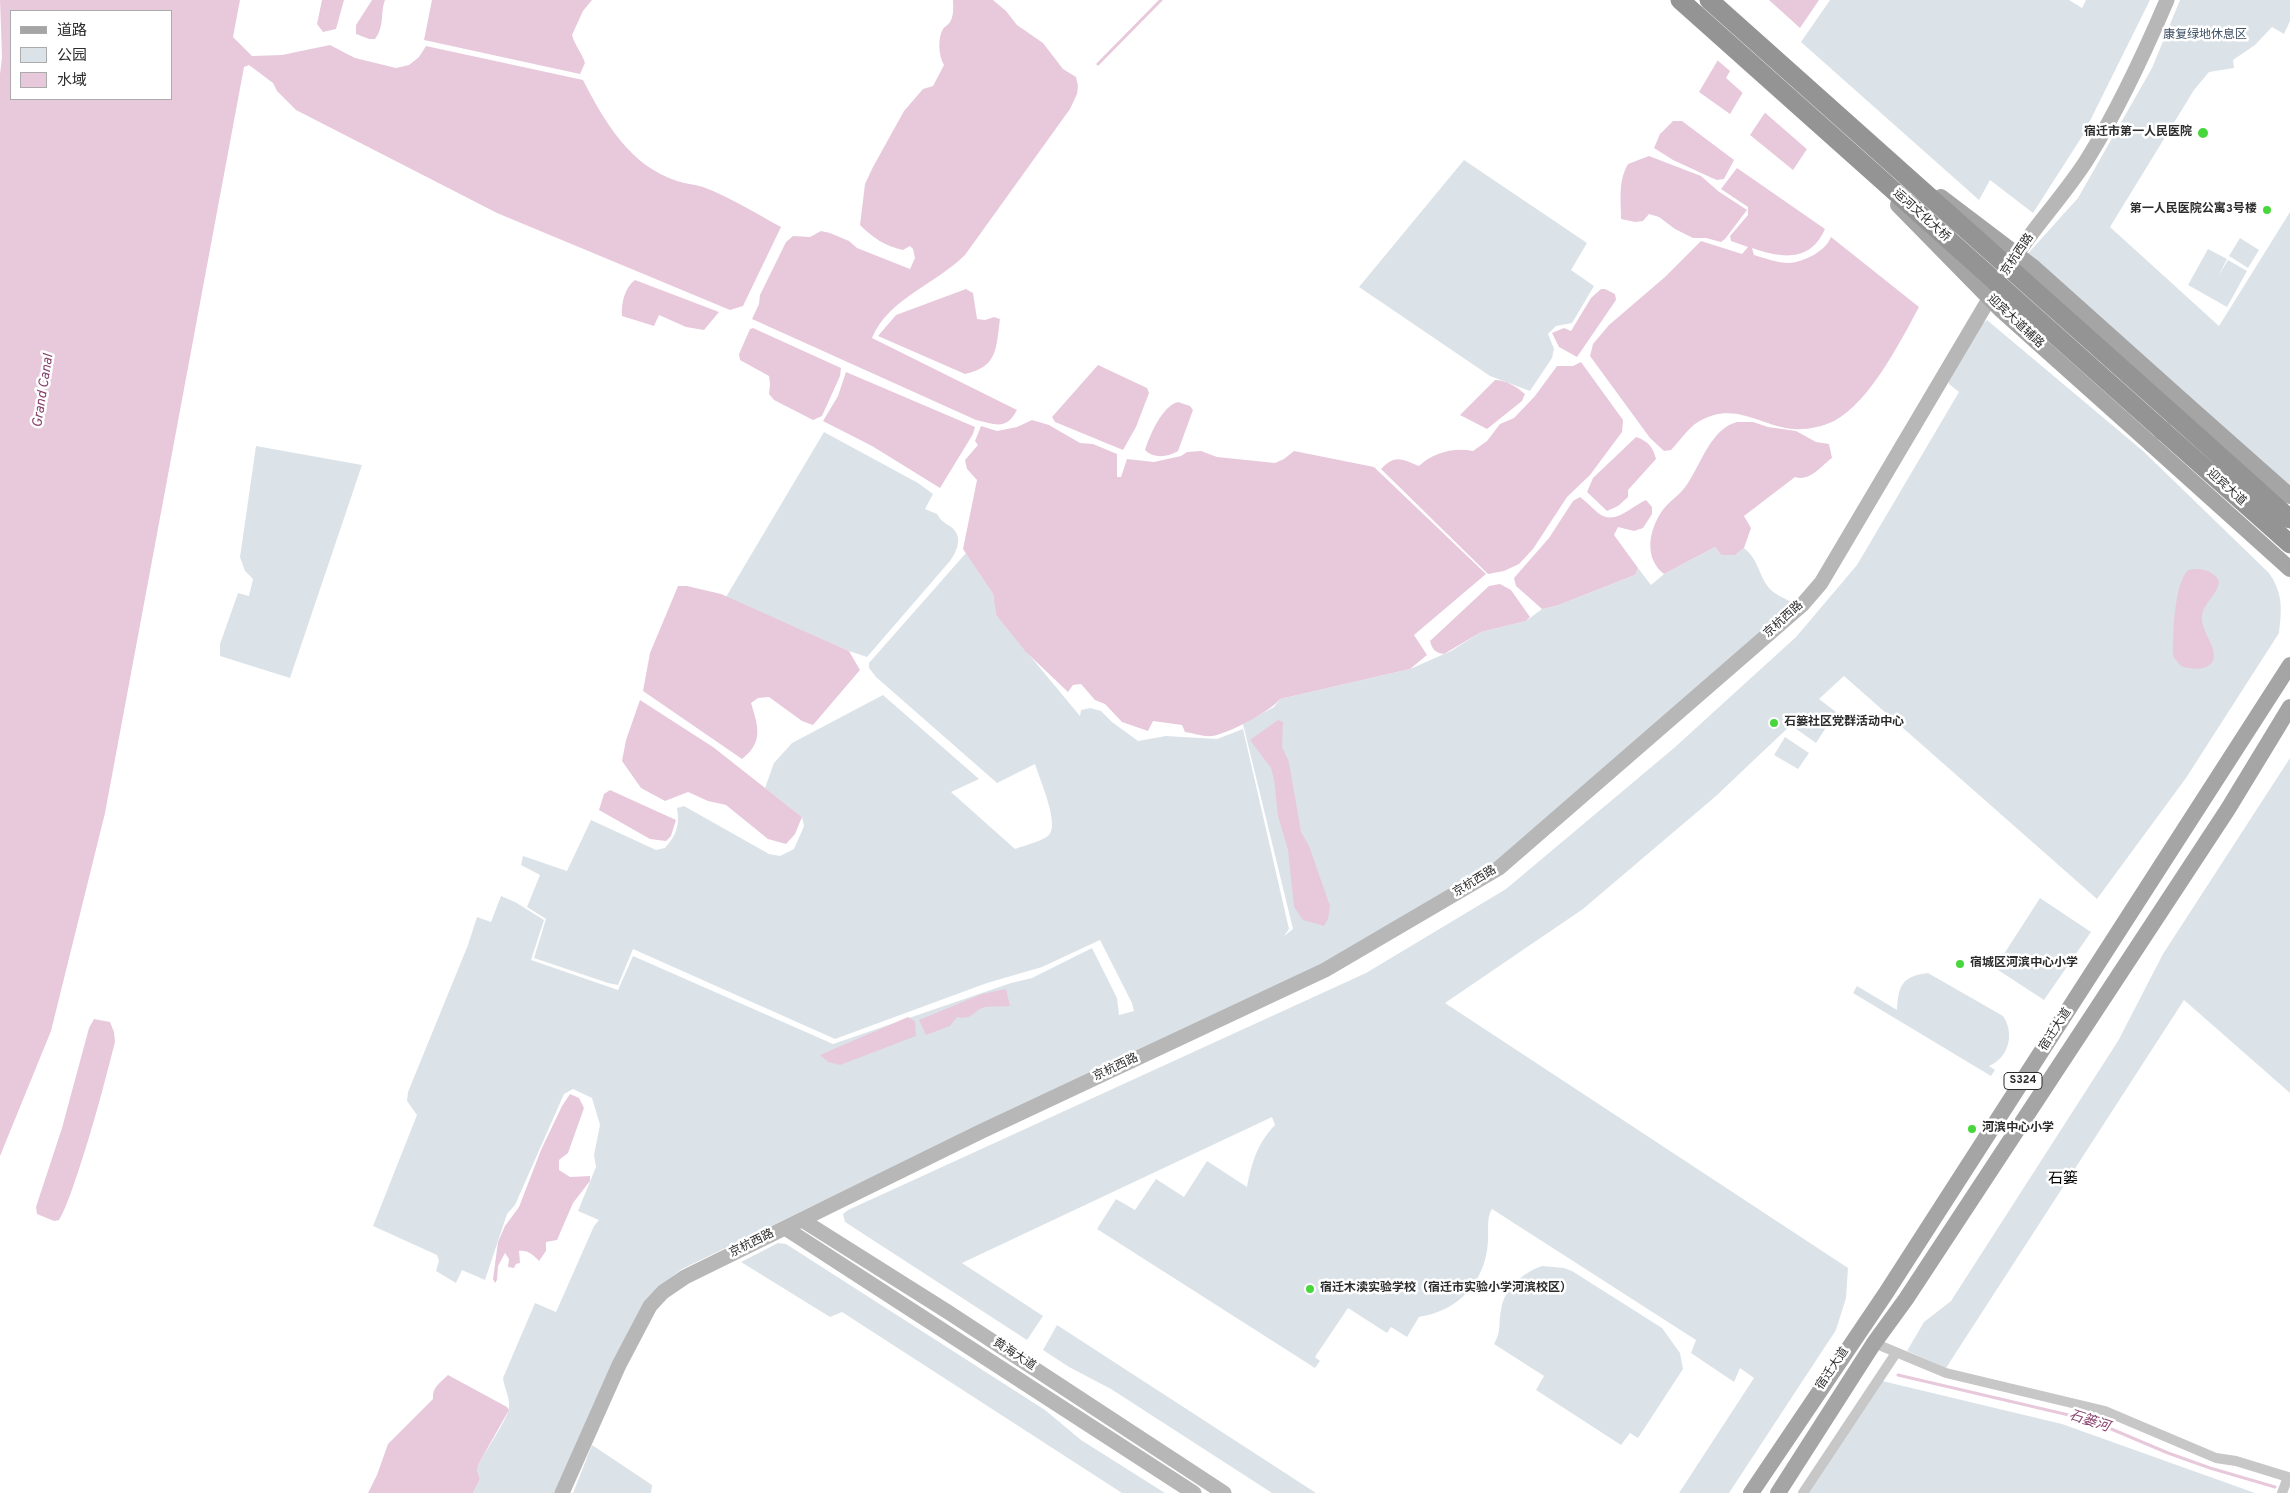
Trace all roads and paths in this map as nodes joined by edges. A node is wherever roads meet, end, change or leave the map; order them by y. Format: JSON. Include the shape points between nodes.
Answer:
{"nodes":[{"id":1,"x":1680,"y":0,"type":"edge"},
{"id":2,"x":1709,"y":0,"type":"edge"},
{"id":3,"x":2168,"y":0,"type":"edge"},
{"id":4,"x":2179,"y":409,"type":"junction"},
{"id":5,"x":2157,"y":438,"type":"junction"},
{"id":6,"x":2290,"y":496,"type":"edge"},
{"id":7,"x":2290,"y":519,"type":"edge"},
{"id":8,"x":2290,"y":544,"type":"edge"},
{"id":9,"x":2289,"y":568,"type":"edge"},
{"id":10,"x":2289,"y":666,"type":"edge"},
{"id":11,"x":2290,"y":707,"type":"edge"},
{"id":12,"x":802,"y":1220,"type":"junction"},
{"id":13,"x":785,"y":1228,"type":"junction"},
{"id":14,"x":1874,"y":1343,"type":"junction"},
{"id":15,"x":1896,"y":1352,"type":"junction"},
{"id":16,"x":2289,"y":1477,"type":"edge"},
{"id":17,"x":562,"y":1493,"type":"edge"},
{"id":18,"x":1194,"y":1493,"type":"edge"},
{"id":19,"x":1224,"y":1493,"type":"edge"},
{"id":20,"x":1751,"y":1493,"type":"edge"},
{"id":21,"x":1778,"y":1493,"type":"edge"},
{"id":22,"x":1803,"y":1493,"type":"edge"},
{"id":23,"x":2282,"y":1493,"type":"edge"}],
"edges":[{"from":1,"to":5,"type":"highway","name":"运河文化大桥","bridge":true},
{"from":2,"to":4,"type":"highway","name":"运河文化大桥","bridge":true},
{"from":3,"to":12,"type":"main road","name":"京杭西路","via":[[2130,82],[2088,157],[2055,205],[2026,239],[1821,583],[1808,598],[1499,868],[1325,970],[997,1124]]},
{"from":4,"to":6,"type":"main road"},
{"from":4,"to":7,"type":"highway","name":"迎宾大道"},
{"from":5,"to":8,"type":"highway","name":"迎宾大道"},
{"from":5,"to":9,"type":"main road"},
{"from":10,"to":20,"type":"main road","name":"宿迁大道","number":"S324","via":[[1891,1284]]},
{"from":11,"to":14,"type":"main road","name":"宿迁大道","number":"S324","via":[[2171,896]]},
{"from":12,"to":13,"type":"main road","name":"京杭西路"},
{"from":12,"to":19,"type":"main road","name":"黄海大道"},
{"from":13,"to":17,"type":"main road","name":"京杭西路","via":[[685,1277],[650,1306],[619,1365]]},
{"from":13,"to":18,"type":"main road","name":"黄海大道"},
{"from":14,"to":15,"type":"street"},
{"from":14,"to":21,"type":"main road","name":"宿迁大道","number":"S324"},
{"from":15,"to":16,"type":"street","via":[[1946,1373],[2105,1411],[2216,1458]]},
{"from":15,"to":22,"type":"street"},
{"from":16,"to":23,"type":"street"}]}
